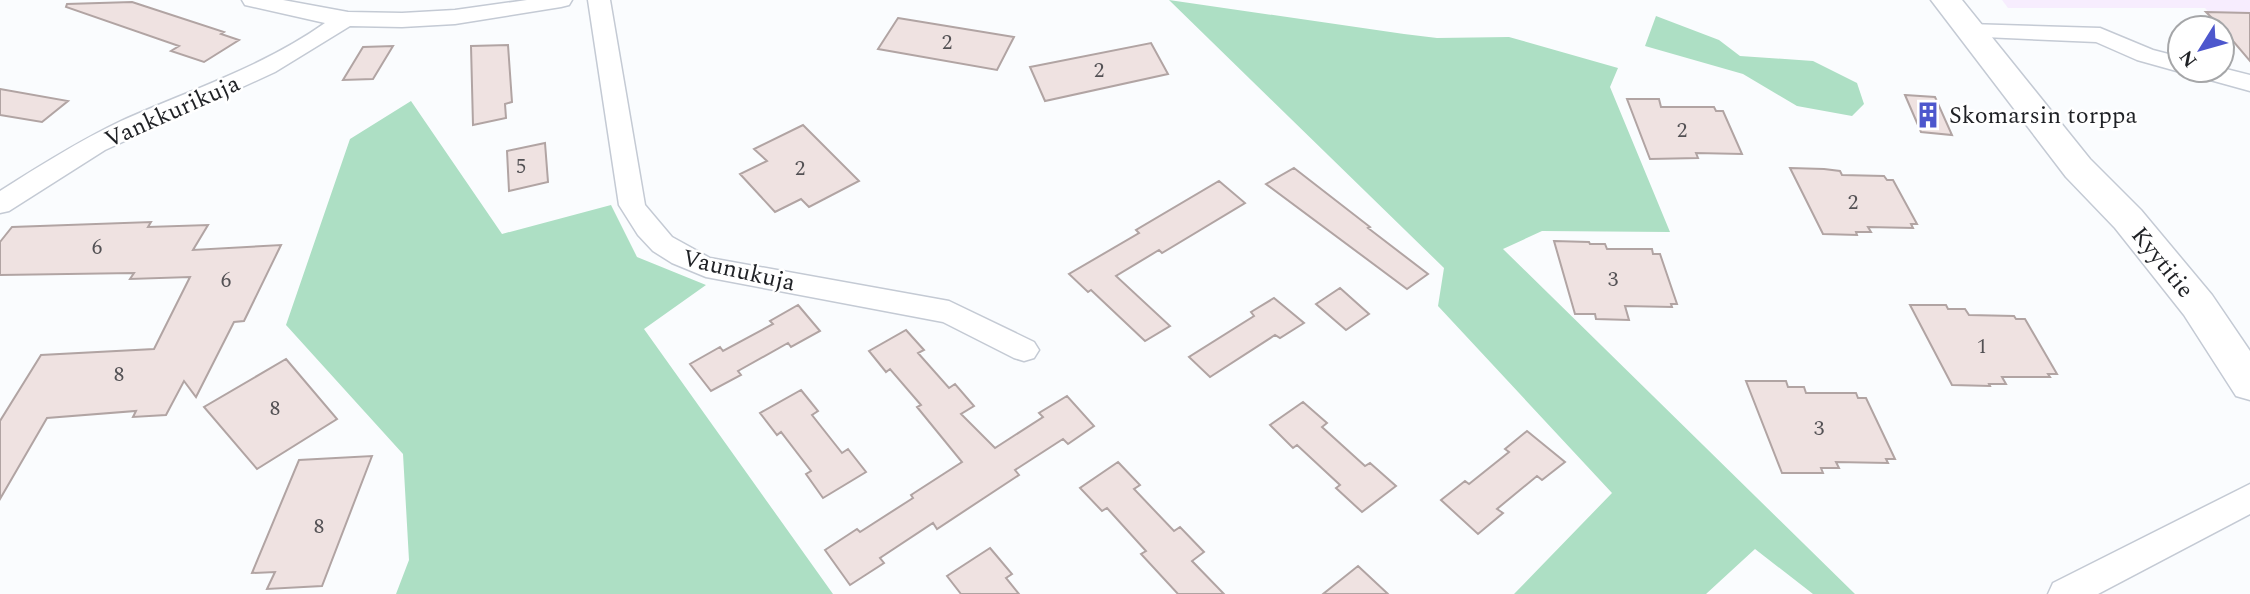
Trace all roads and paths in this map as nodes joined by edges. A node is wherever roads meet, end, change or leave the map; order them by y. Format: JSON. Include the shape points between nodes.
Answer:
{"nodes":[{"id":1,"x":253,"y":0,"type":"edge"},
{"id":2,"x":561,"y":0,"type":"edge"},
{"id":3,"x":599,"y":0,"type":"edge"},
{"id":4,"x":1946,"y":0,"type":"edge"},
{"id":5,"x":345,"y":19,"type":"junction"},
{"id":6,"x":1982,"y":21,"type":"edge"},
{"id":7,"x":2166,"y":61,"type":"edge"},
{"id":8,"x":0,"y":204,"type":"edge"},
{"id":9,"x":2198,"y":305,"type":"junction"},
{"id":10,"x":1024,"y":350,"type":"dead end"},
{"id":11,"x":2250,"y":354,"type":"edge"},
{"id":12,"x":2250,"y":384,"type":"edge"},
{"id":13,"x":2250,"y":498,"type":"edge"},
{"id":14,"x":2065,"y":594,"type":"edge"}],
"edges":[{"from":1,"to":5,"type":"street"},
{"from":2,"to":5,"type":"street","via":[[465,18]]},
{"from":3,"to":10,"type":"street","name":"Vaunukuja","via":[[632,205],[644,226],[672,254],[706,267],[949,312]]},
{"from":4,"to":6,"type":"main road","name":"Kyytitie"},
{"from":5,"to":8,"type":"street","name":"Vankkurikuja","via":[[268,69],[105,139]]},
{"from":6,"to":7,"type":"street","via":[[2100,35]]},
{"from":6,"to":9,"type":"main road","name":"Kyytitie","via":[[2078,168]]},
{"from":9,"to":11,"type":"main road","name":"Kyytitie"},
{"from":9,"to":12,"type":"main road","name":"Kyytitie"},
{"from":13,"to":14,"type":"street"}]}
